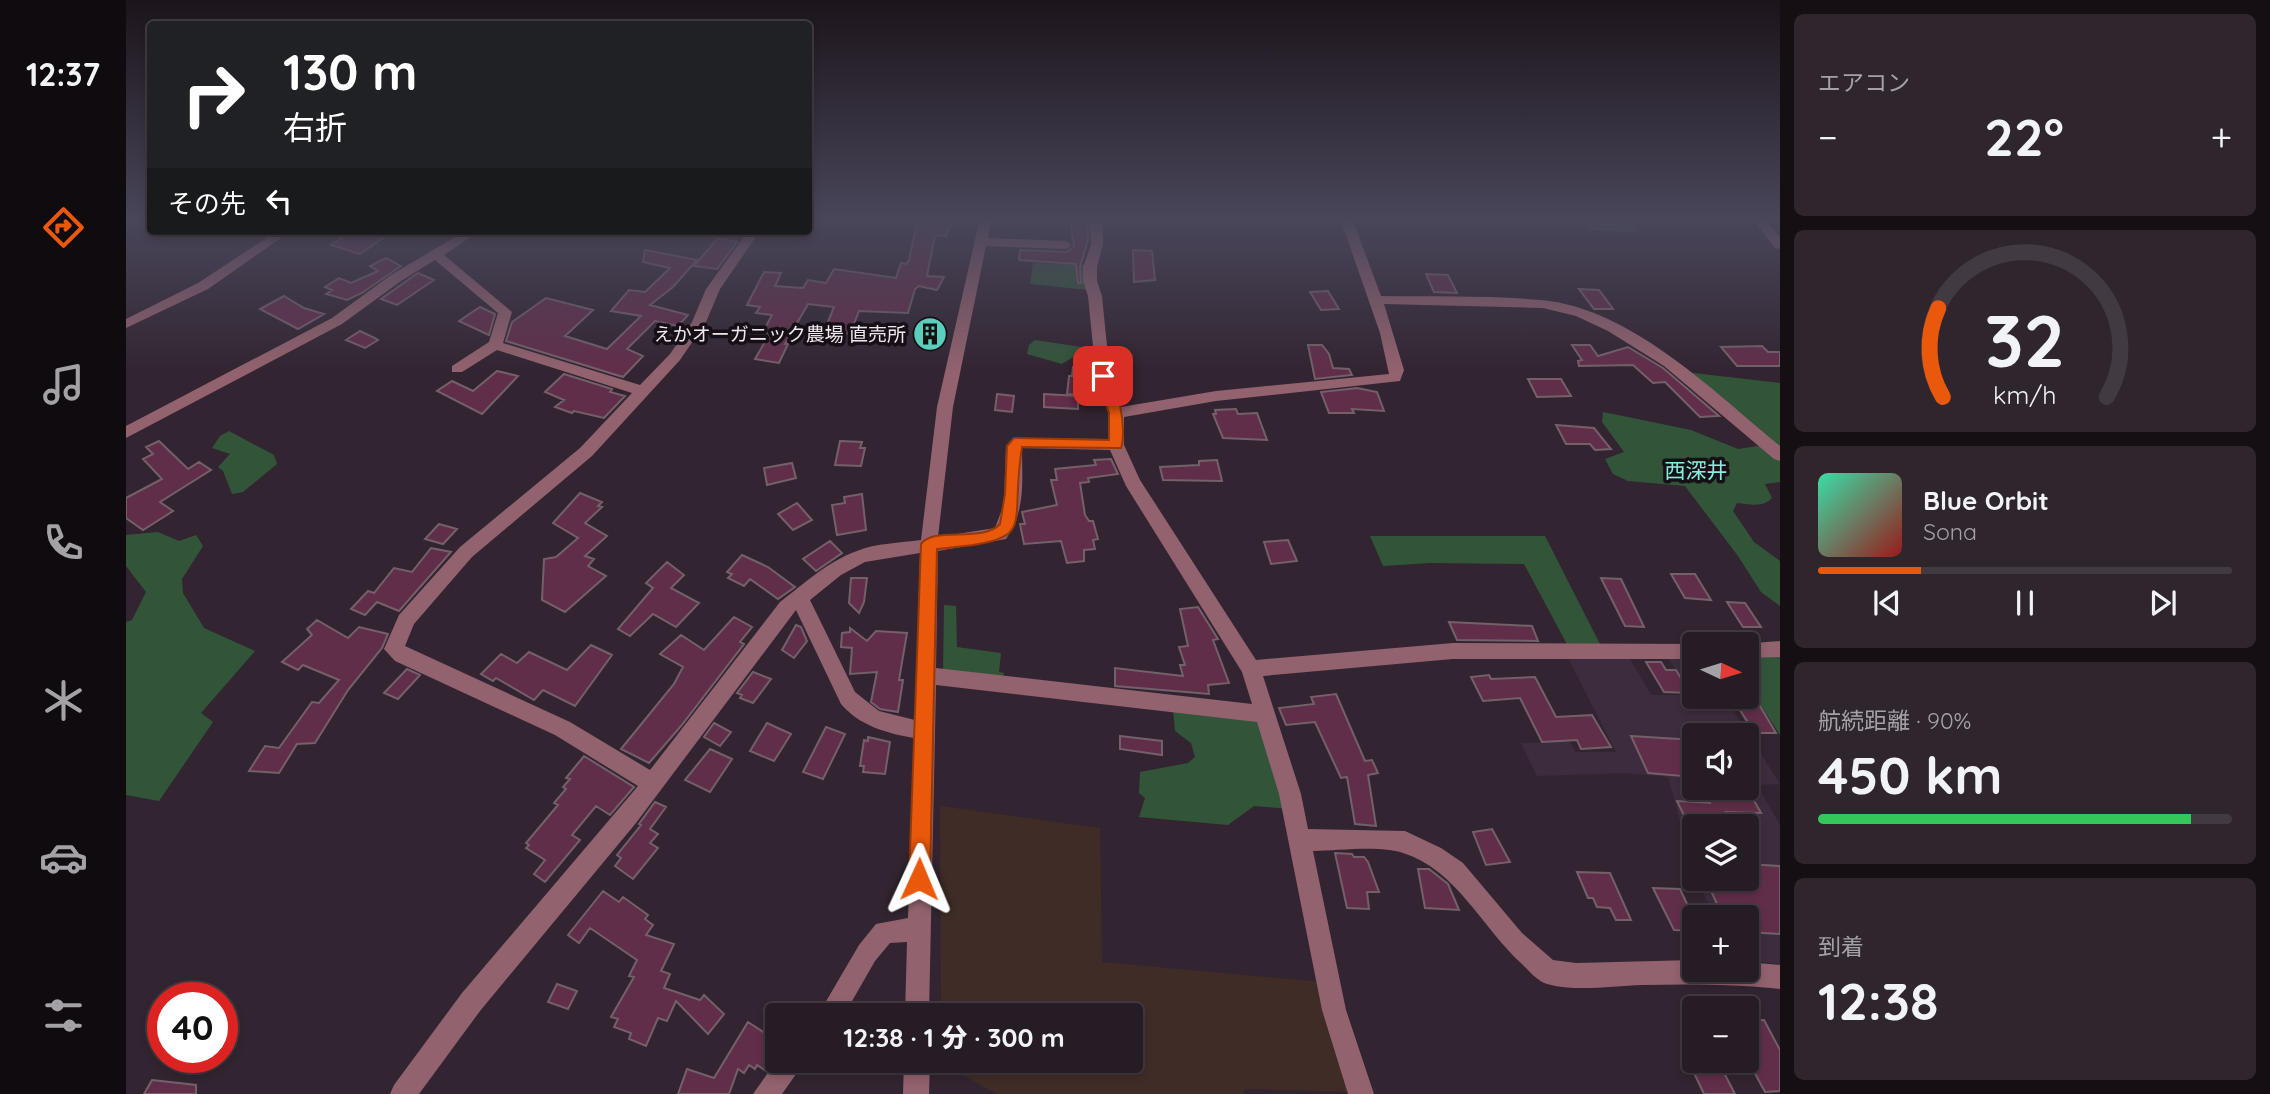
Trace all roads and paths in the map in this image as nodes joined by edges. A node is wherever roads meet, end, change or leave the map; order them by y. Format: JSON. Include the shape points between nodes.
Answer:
{"nodes":[{"id":1,"x":228,"y":269,"type":"edge"},
{"id":2,"x":413,"y":269,"type":"edge"},
{"id":3,"x":453,"y":269,"type":"edge"},
{"id":4,"x":727,"y":269,"type":"edge"},
{"id":5,"x":975,"y":269,"type":"edge"},
{"id":6,"x":1090,"y":269,"type":"edge"},
{"id":7,"x":1363,"y":269,"type":"edge"},
{"id":8,"x":1373,"y":300,"type":"junction"},
{"id":9,"x":126,"y":324,"type":"edge"},
{"id":10,"x":495,"y":345,"type":"junction"},
{"id":11,"x":457,"y":369,"type":"dead end"},
{"id":12,"x":644,"y":392,"type":"junction"},
{"id":13,"x":1116,"y":413,"type":"junction"},
{"id":14,"x":126,"y":433,"type":"edge"},
{"id":15,"x":1116,"y":445,"type":"junction"},
{"id":16,"x":1780,"y":455,"type":"edge"},
{"id":17,"x":929,"y":544,"type":"junction"},
{"id":18,"x":799,"y":596,"type":"junction"},
{"id":19,"x":1780,"y":649,"type":"edge"},
{"id":20,"x":1759,"y":650,"type":"edge"},
{"id":21,"x":1682,"y":651,"type":"edge"},
{"id":22,"x":1251,"y":669,"type":"junction"},
{"id":23,"x":925,"y":675,"type":"junction"},
{"id":24,"x":1265,"y":714,"type":"junction"},
{"id":25,"x":922,"y":730,"type":"junction"},
{"id":26,"x":653,"y":784,"type":"junction"},
{"id":27,"x":1301,"y":840,"type":"junction"},
{"id":28,"x":919,"y":929,"type":"junction"},
{"id":29,"x":1780,"y":977,"type":"edge"},
{"id":30,"x":837,"y":1003,"type":"edge"},
{"id":31,"x":917,"y":1003,"type":"edge"},
{"id":32,"x":783,"y":1073,"type":"edge"},
{"id":33,"x":917,"y":1073,"type":"edge"},
{"id":34,"x":403,"y":1094,"type":"edge"},
{"id":35,"x":766,"y":1094,"type":"edge"},
{"id":36,"x":916,"y":1094,"type":"edge"},
{"id":37,"x":1361,"y":1094,"type":"edge"}],
"edges":[{"from":1,"to":9,"type":"street"},
{"from":2,"to":14,"type":"street","via":[[337,321]]},
{"from":3,"to":10,"type":"street","via":[[505,312]]},
{"from":4,"to":12,"type":"street","via":[[688,338]]},
{"from":5,"to":17,"type":"street","via":[[945,407]]},
{"from":6,"to":13,"type":"street","via":[[1103,376]]},
{"from":7,"to":8,"type":"street"},
{"from":8,"to":13,"type":"street","via":[[1387,333],[1395,378],[1216,396]]},
{"from":8,"to":16,"type":"street","via":[[1542,304],[1581,313],[1670,363]]},
{"from":10,"to":11,"type":"street"},
{"from":10,"to":12,"type":"street"},
{"from":12,"to":26,"type":"street","via":[[586,452],[466,552],[406,620],[394,649],[554,722]]},
{"from":13,"to":15,"type":"street"},
{"from":15,"to":17,"type":"street","via":[[1019,442],[1014,446],[1007,527],[988,538]]},
{"from":15,"to":22,"type":"street","via":[[1132,482]]},
{"from":17,"to":18,"type":"street","via":[[861,556]]},
{"from":17,"to":23,"type":"street"},
{"from":18,"to":25,"type":"street","via":[[859,713]]},
{"from":18,"to":26,"type":"street"},
{"from":19,"to":20,"type":"street"},
{"from":21,"to":22,"type":"street","via":[[1453,651]]},
{"from":22,"to":24,"type":"street"},
{"from":23,"to":24,"type":"street"},
{"from":23,"to":25,"type":"street"},
{"from":24,"to":27,"type":"street"},
{"from":25,"to":28,"type":"street"},
{"from":26,"to":34,"type":"street","via":[[471,1002]]},
{"from":27,"to":29,"type":"street","via":[[1405,842],[1433,856],[1455,871],[1514,941],[1548,972],[1720,971]]},
{"from":27,"to":37,"type":"street","via":[[1334,1010]]},
{"from":28,"to":30,"type":"street","via":[[884,932]]},
{"from":28,"to":31,"type":"street"},
{"from":32,"to":35,"type":"street"},
{"from":33,"to":36,"type":"street"}]}
